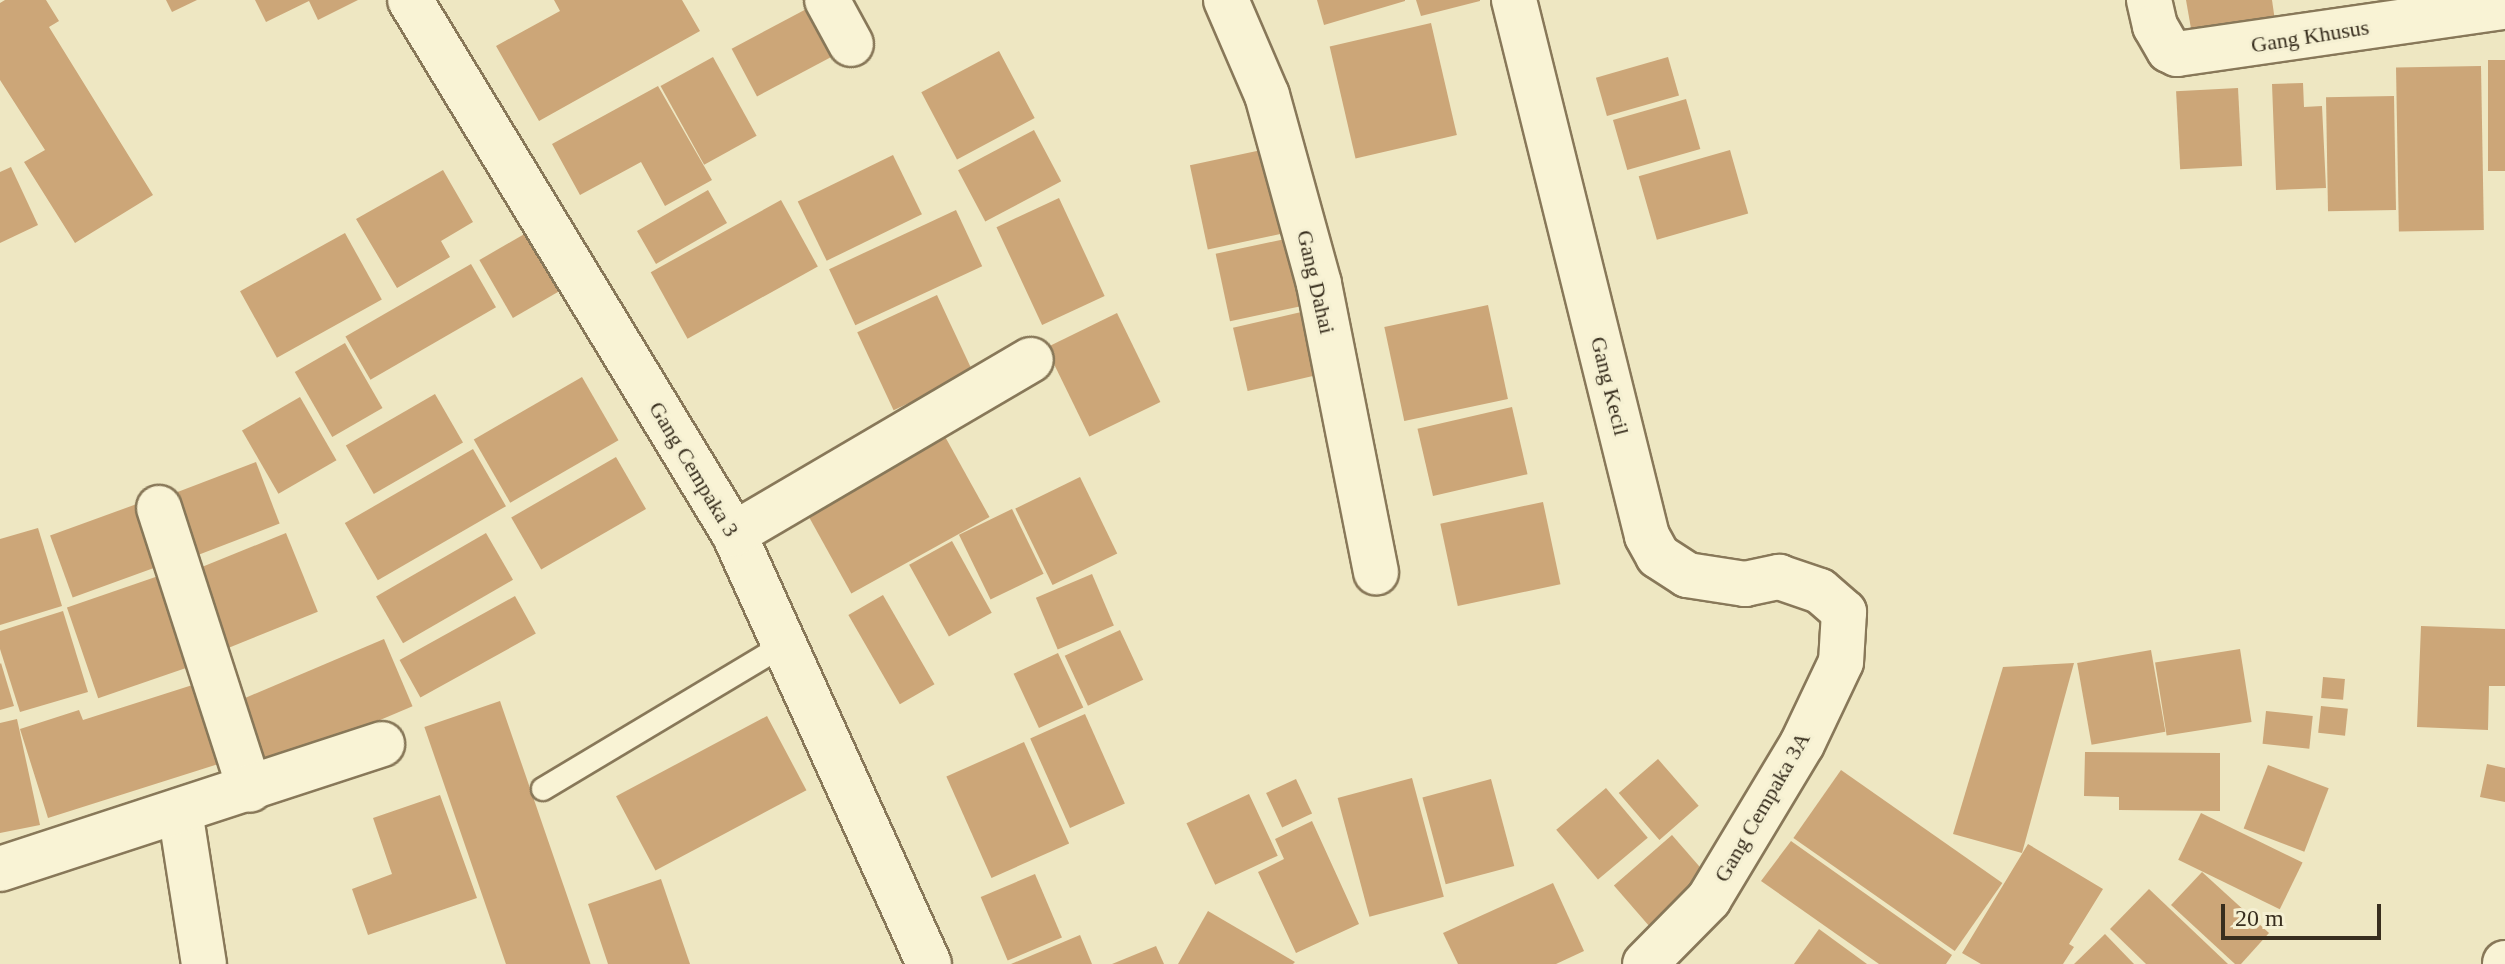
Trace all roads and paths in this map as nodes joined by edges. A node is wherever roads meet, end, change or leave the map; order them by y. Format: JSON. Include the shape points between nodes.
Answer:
{"nodes":[{"id":1,"x":410,"y":0,"type":"edge"},
{"id":2,"x":827,"y":0,"type":"edge"},
{"id":3,"x":1226,"y":0,"type":"edge"},
{"id":4,"x":1514,"y":0,"type":"edge"},
{"id":5,"x":2149,"y":0,"type":"edge"},
{"id":6,"x":2505,"y":7,"type":"edge"},
{"id":7,"x":851,"y":44,"type":"dead end"},
{"id":8,"x":1031,"y":360,"type":"dead end"},
{"id":9,"x":159,"y":508,"type":"dead end"},
{"id":10,"x":734,"y":534,"type":"junction"},
{"id":11,"x":1376,"y":572,"type":"dead end"},
{"id":12,"x":1845,"y":631,"type":"joint"},
{"id":13,"x":784,"y":645,"type":"junction"},
{"id":14,"x":382,"y":744,"type":"dead end"},
{"id":15,"x":543,"y":789,"type":"dead end"},
{"id":16,"x":250,"y":790,"type":"junction"},
{"id":17,"x":180,"y":811,"type":"junction"},
{"id":18,"x":0,"y":869,"type":"edge"},
{"id":19,"x":204,"y":964,"type":"edge"},
{"id":20,"x":929,"y":964,"type":"edge"},
{"id":21,"x":1645,"y":964,"type":"edge"}],
"edges":[{"from":1,"to":10,"type":"street","name":"Gang Cempaka 3"},
{"from":2,"to":7,"type":"street"},
{"from":3,"to":11,"type":"street","name":"Gang Dahai","via":[[1267,95],[1315,269]]},
{"from":4,"to":12,"type":"street","name":"Gang Kecil","via":[[1647,536],[1658,556],[1687,575],[1745,584],[1779,577],[1820,591],[1844,612]]},
{"from":5,"to":6,"type":"street","name":"Gang Khusus","via":[[2155,26],[2177,54]]},
{"from":8,"to":10,"type":"street"},
{"from":9,"to":16,"type":"street"},
{"from":10,"to":13,"type":"street","name":"Gang Cempaka 3"},
{"from":12,"to":21,"type":"street","name":"Gang Cempaka 3A","via":[[1841,662],[1802,744],[1709,899]]},
{"from":13,"to":15,"type":"lane"},
{"from":13,"to":20,"type":"street","name":"Gang Cempaka 3"},
{"from":14,"to":16,"type":"street"},
{"from":16,"to":17,"type":"street"},
{"from":17,"to":18,"type":"street"},
{"from":17,"to":19,"type":"street"}]}
